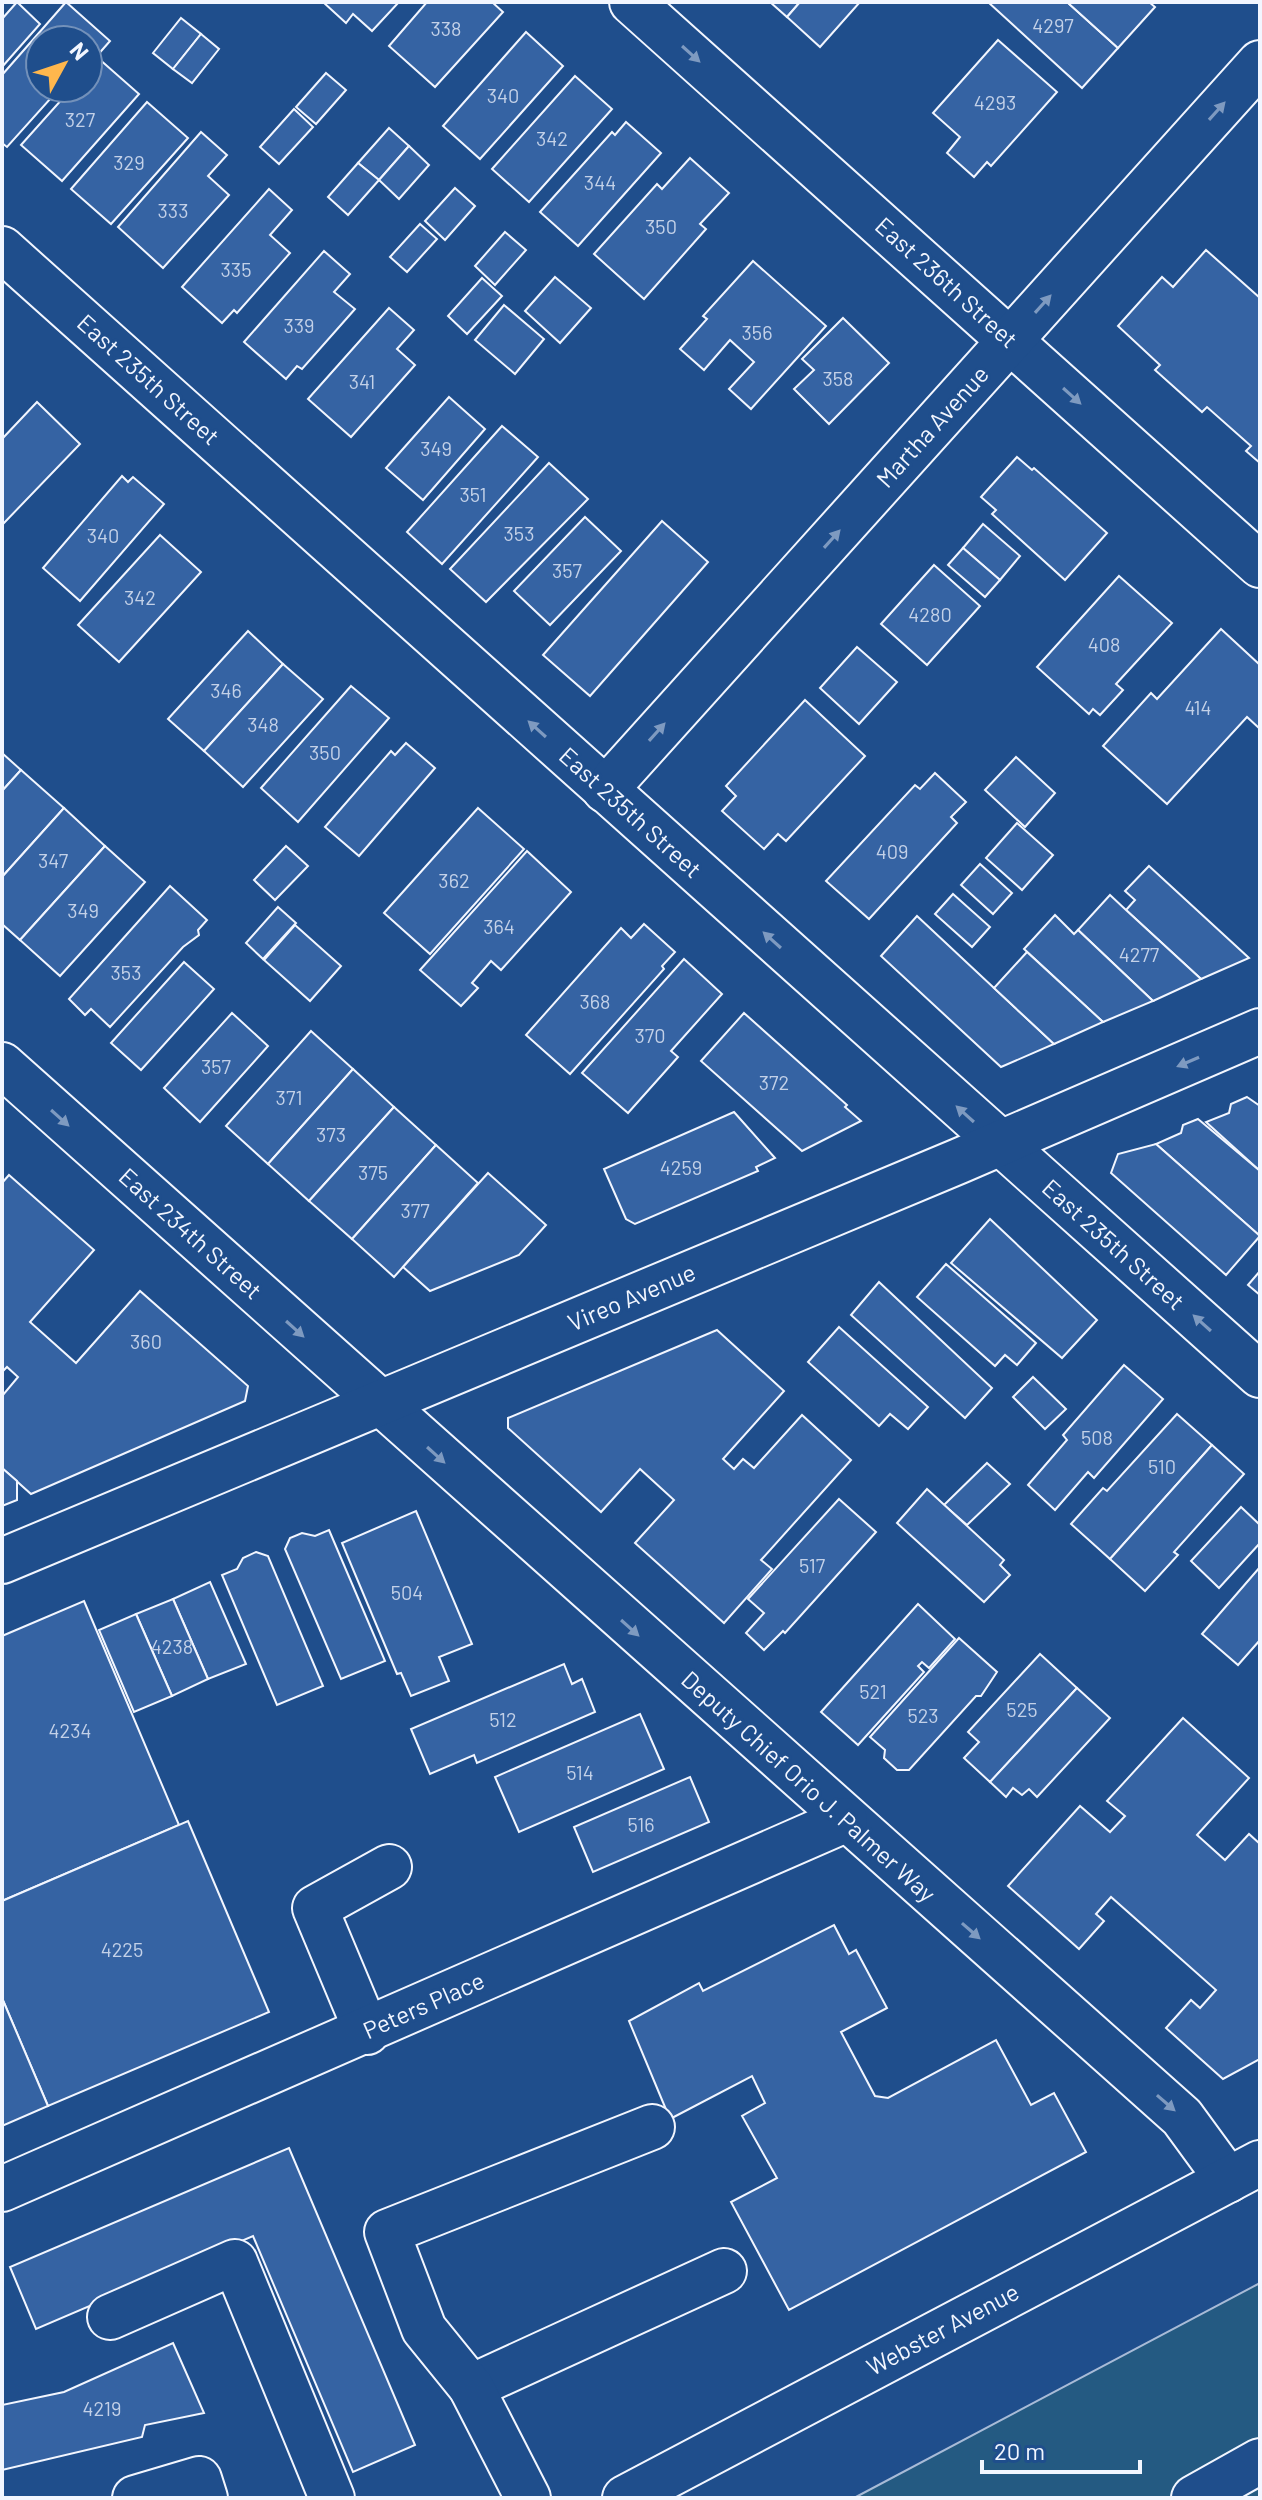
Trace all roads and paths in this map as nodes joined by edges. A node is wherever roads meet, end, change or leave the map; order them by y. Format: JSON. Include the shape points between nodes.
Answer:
{"nodes":[{"id":1,"x":632,"y":2,"type":"edge"},
{"id":2,"x":1260,"y":63,"type":"edge"},
{"id":3,"x":2,"y":249,"type":"edge"},
{"id":4,"x":1010,"y":341,"type":"junction"},
{"id":5,"x":1260,"y":565,"type":"edge"},
{"id":6,"x":605,"y":790,"type":"junction"},
{"id":7,"x":1260,"y":1031,"type":"edge"},
{"id":8,"x":2,"y":1065,"type":"edge"},
{"id":9,"x":999,"y":1144,"type":"junction"},
{"id":10,"x":1260,"y":1375,"type":"edge"},
{"id":11,"x":378,"y":1403,"type":"junction"},
{"id":12,"x":2,"y":1561,"type":"edge"},
{"id":13,"x":845,"y":1820,"type":"junction"},
{"id":14,"x":389,"y":1867,"type":"dead end"},
{"id":15,"x":367,"y":2032,"type":"junction"},
{"id":16,"x":652,"y":2127,"type":"dead end"},
{"id":17,"x":1244,"y":2171,"type":"edge"},
{"id":18,"x":2,"y":2189,"type":"edge"},
{"id":19,"x":724,"y":2271,"type":"dead end"},
{"id":20,"x":110,"y":2317,"type":"dead end"},
{"id":21,"x":471,"y":2387,"type":"junction"},
{"id":22,"x":1260,"y":2461,"type":"edge"},
{"id":23,"x":135,"y":2498,"type":"edge"},
{"id":24,"x":205,"y":2498,"type":"edge"},
{"id":25,"x":332,"y":2498,"type":"edge"},
{"id":26,"x":528,"y":2498,"type":"edge"},
{"id":27,"x":625,"y":2498,"type":"edge"},
{"id":28,"x":1194,"y":2498,"type":"edge"}],
"edges":[{"from":1,"to":4,"type":"main road","name":"East 236th Street","one_way":true},
{"from":4,"to":2,"type":"main road","name":"Martha Avenue","one_way":true},
{"from":6,"to":3,"type":"main road","name":"East 235th Street","one_way":true},
{"from":4,"to":5,"type":"main road","name":"East 236th Street","one_way":true},
{"from":6,"to":4,"type":"main road","name":"Martha Avenue","one_way":true},
{"from":9,"to":6,"type":"main road","name":"East 235th Street","one_way":true},
{"from":7,"to":9,"type":"main road","name":"Vireo Avenue","one_way":true},
{"from":8,"to":11,"type":"main road","name":"East 234th Street","one_way":true},
{"from":10,"to":9,"type":"main road","name":"East 235th Street","one_way":true},
{"from":9,"to":11,"type":"main road","name":"Vireo Avenue"},
{"from":11,"to":12,"type":"main road","name":"Vireo Avenue"},
{"from":11,"to":13,"type":"main road","name":"Deputy Chief Orio J. Palmer Way","one_way":true},
{"from":13,"to":15,"type":"main road","name":"Peters Place"},
{"from":13,"to":17,"type":"main road","name":"Deputy Chief Orio J. Palmer Way","one_way":true},
{"from":14,"to":15,"type":"main road","via":[[315,1908]]},
{"from":15,"to":18,"type":"main road","name":"Peters Place"},
{"from":16,"to":21,"type":"main road","via":[[387,2232],[424,2329]]},
{"from":17,"to":27,"type":"main road","name":"Webster Avenue"},
{"from":19,"to":21,"type":"main road"},
{"from":20,"to":25,"type":"main road","via":[[235,2262]]},
{"from":21,"to":26,"type":"main road"},
{"from":22,"to":28,"type":"main road"},
{"from":23,"to":24,"type":"main road","via":[[199,2479]]}]}
